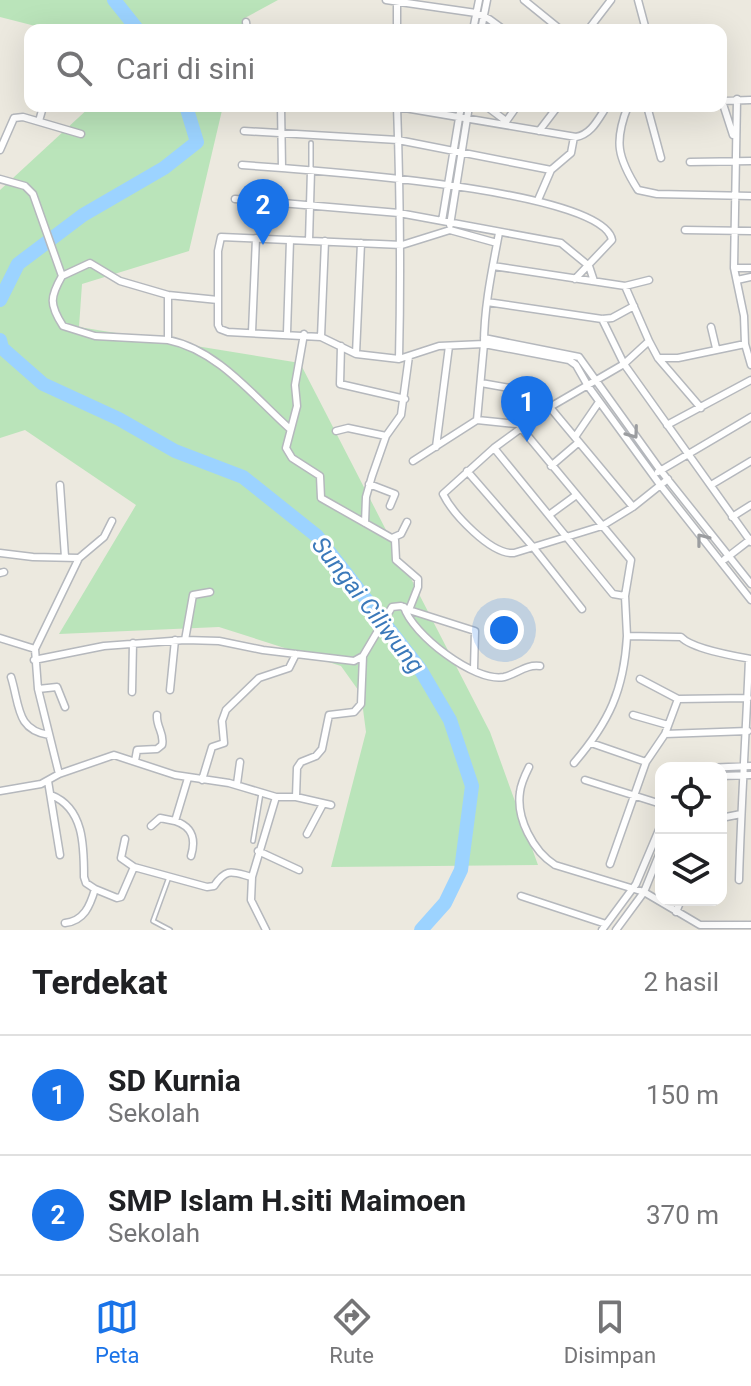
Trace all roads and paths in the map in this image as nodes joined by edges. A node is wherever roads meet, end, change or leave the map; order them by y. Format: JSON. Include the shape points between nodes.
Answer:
{"nodes":[{"id":1,"x":386,"y":0,"type":"edge"},
{"id":2,"x":479,"y":0,"type":"edge"},
{"id":3,"x":487,"y":0,"type":"edge"},
{"id":4,"x":524,"y":0,"type":"edge"},
{"id":5,"x":611,"y":0,"type":"edge"},
{"id":6,"x":638,"y":0,"type":"edge"},
{"id":7,"x":397,"y":3,"type":"junction"},
{"id":8,"x":480,"y":14,"type":"junction"},
{"id":9,"x":397,"y":24,"type":"edge"},
{"id":10,"x":476,"y":24,"type":"edge"},
{"id":11,"x":481,"y":24,"type":"edge"},
{"id":12,"x":495,"y":24,"type":"edge"},
{"id":13,"x":554,"y":24,"type":"edge"},
{"id":14,"x":593,"y":24,"type":"edge"},
{"id":15,"x":644,"y":24,"type":"edge"},
{"id":16,"x":737,"y":99,"type":"junction"},
{"id":17,"x":727,"y":100,"type":"edge"},
{"id":18,"x":751,"y":100,"type":"edge"},
{"id":19,"x":42,"y":112,"type":"edge"},
{"id":20,"x":281,"y":112,"type":"edge"},
{"id":21,"x":396,"y":112,"type":"edge"},
{"id":22,"x":430,"y":112,"type":"edge"},
{"id":23,"x":460,"y":112,"type":"edge"},
{"id":24,"x":469,"y":112,"type":"edge"},
{"id":25,"x":493,"y":112,"type":"edge"},
{"id":26,"x":513,"y":112,"type":"edge"},
{"id":27,"x":553,"y":112,"type":"edge"},
{"id":28,"x":602,"y":112,"type":"edge"},
{"id":29,"x":626,"y":112,"type":"edge"},
{"id":30,"x":649,"y":112,"type":"edge"},
{"id":31,"x":725,"y":112,"type":"edge"},
{"id":32,"x":459,"y":117,"type":"junction"},
{"id":33,"x":468,"y":119,"type":"junction"},
{"id":34,"x":39,"y":121,"type":"junction"},
{"id":35,"x":505,"y":123,"type":"junction"},
{"id":36,"x":244,"y":131,"type":"dead end"},
{"id":37,"x":539,"y":131,"type":"junction"},
{"id":38,"x":281,"y":133,"type":"junction"},
{"id":39,"x":81,"y":134,"type":"dead end"},
{"id":40,"x":574,"y":137,"type":"junction"},
{"id":41,"x":398,"y":140,"type":"junction"},
{"id":42,"x":736,"y":142,"type":"junction"},
{"id":43,"x":311,"y":143,"type":"dead end"},
{"id":44,"x":0,"y":150,"type":"edge"},
{"id":45,"x":457,"y":152,"type":"junction"},
{"id":46,"x":661,"y":158,"type":"dead end"},
{"id":47,"x":735,"y":161,"type":"junction"},
{"id":48,"x":751,"y":161,"type":"edge"},
{"id":49,"x":690,"y":162,"type":"dead end"},
{"id":50,"x":242,"y":165,"type":"dead end"},
{"id":51,"x":282,"y":168,"type":"junction"},
{"id":52,"x":311,"y":170,"type":"junction"},
{"id":53,"x":551,"y":170,"type":"junction"},
{"id":54,"x":398,"y":177,"type":"junction"},
{"id":55,"x":0,"y":179,"type":"edge"},
{"id":56,"x":451,"y":186,"type":"junction"},
{"id":57,"x":735,"y":195,"type":"junction"},
{"id":58,"x":751,"y":196,"type":"edge"},
{"id":59,"x":235,"y":199,"type":"dead end"},
{"id":60,"x":538,"y":200,"type":"junction"},
{"id":61,"x":310,"y":205,"type":"junction"},
{"id":62,"x":399,"y":213,"type":"junction"},
{"id":63,"x":446,"y":221,"type":"junction"},
{"id":64,"x":450,"y":230,"type":"junction"},
{"id":65,"x":685,"y":230,"type":"dead end"},
{"id":66,"x":733,"y":231,"type":"junction"},
{"id":67,"x":751,"y":231,"type":"edge"},
{"id":68,"x":441,"y":232,"type":"junction"},
{"id":69,"x":499,"y":233,"type":"junction"},
{"id":70,"x":256,"y":238,"type":"junction"},
{"id":71,"x":290,"y":240,"type":"junction"},
{"id":72,"x":309,"y":241,"type":"junction"},
{"id":73,"x":325,"y":241,"type":"junction"},
{"id":74,"x":361,"y":243,"type":"junction"},
{"id":75,"x":497,"y":243,"type":"junction"},
{"id":76,"x":402,"y":245,"type":"junction"},
{"id":77,"x":493,"y":266,"type":"junction"},
{"id":78,"x":589,"y":266,"type":"junction"},
{"id":79,"x":734,"y":268,"type":"junction"},
{"id":80,"x":751,"y":268,"type":"edge"},
{"id":81,"x":62,"y":276,"type":"junction"},
{"id":82,"x":751,"y":277,"type":"edge"},
{"id":83,"x":575,"y":279,"type":"junction"},
{"id":84,"x":649,"y":280,"type":"dead end"},
{"id":85,"x":737,"y":280,"type":"junction"},
{"id":86,"x":594,"y":281,"type":"junction"},
{"id":87,"x":625,"y":286,"type":"junction"},
{"id":88,"x":168,"y":295,"type":"junction"},
{"id":89,"x":218,"y":300,"type":"junction"},
{"id":90,"x":487,"y":302,"type":"junction"},
{"id":91,"x":634,"y":306,"type":"junction"},
{"id":92,"x":747,"y":316,"type":"edge"},
{"id":93,"x":602,"y":319,"type":"junction"},
{"id":94,"x":711,"y":327,"type":"dead end"},
{"id":95,"x":252,"y":332,"type":"junction"},
{"id":96,"x":287,"y":333,"type":"junction"},
{"id":97,"x":304,"y":334,"type":"junction"},
{"id":98,"x":321,"y":337,"type":"junction"},
{"id":99,"x":168,"y":340,"type":"junction"},
{"id":100,"x":484,"y":341,"type":"junction"},
{"id":101,"x":649,"y":341,"type":"junction"},
{"id":102,"x":745,"y":344,"type":"junction"},
{"id":103,"x":341,"y":346,"type":"junction"},
{"id":104,"x":449,"y":346,"type":"junction"},
{"id":105,"x":716,"y":348,"type":"junction"},
{"id":106,"x":356,"y":354,"type":"junction"},
{"id":107,"x":409,"y":356,"type":"junction"},
{"id":108,"x":658,"y":358,"type":"junction"},
{"id":109,"x":399,"y":359,"type":"junction"},
{"id":110,"x":624,"y":364,"type":"junction"},
{"id":111,"x":751,"y":365,"type":"edge"},
{"id":112,"x":751,"y":380,"type":"edge"},
{"id":113,"x":596,"y":382,"type":"junction"},
{"id":114,"x":481,"y":383,"type":"junction"},
{"id":115,"x":588,"y":386,"type":"junction"},
{"id":116,"x":405,"y":399,"type":"junction"},
{"id":117,"x":599,"y":402,"type":"junction"},
{"id":118,"x":550,"y":407,"type":"junction"},
{"id":119,"x":701,"y":408,"type":"junction"},
{"id":120,"x":751,"y":417,"type":"edge"},
{"id":121,"x":477,"y":420,"type":"junction"},
{"id":122,"x":667,"y":425,"type":"junction"},
{"id":123,"x":524,"y":427,"type":"junction"},
{"id":124,"x":290,"y":429,"type":"junction"},
{"id":125,"x":336,"y":431,"type":"dead end"},
{"id":126,"x":386,"y":436,"type":"junction"},
{"id":127,"x":577,"y":439,"type":"junction"},
{"id":128,"x":436,"y":447,"type":"junction"},
{"id":129,"x":494,"y":448,"type":"junction"},
{"id":130,"x":688,"y":452,"type":"junction"},
{"id":131,"x":413,"y":461,"type":"dead end"},
{"id":132,"x":751,"y":461,"type":"edge"},
{"id":133,"x":551,"y":466,"type":"junction"},
{"id":134,"x":467,"y":471,"type":"junction"},
{"id":135,"x":661,"y":471,"type":"junction"},
{"id":136,"x":653,"y":476,"type":"junction"},
{"id":137,"x":668,"y":479,"type":"junction"},
{"id":138,"x":369,"y":484,"type":"junction"},
{"id":139,"x":60,"y":485,"type":"dead end"},
{"id":140,"x":711,"y":485,"type":"junction"},
{"id":141,"x":661,"y":486,"type":"junction"},
{"id":142,"x":575,"y":496,"type":"junction"},
{"id":143,"x":751,"y":505,"type":"edge"},
{"id":144,"x":390,"y":506,"type":"dead end"},
{"id":145,"x":633,"y":507,"type":"junction"},
{"id":146,"x":549,"y":515,"type":"junction"},
{"id":147,"x":732,"y":517,"type":"junction"},
{"id":148,"x":112,"y":521,"type":"dead end"},
{"id":149,"x":407,"y":522,"type":"dead end"},
{"id":150,"x":365,"y":523,"type":"junction"},
{"id":151,"x":602,"y":526,"type":"junction"},
{"id":152,"x":568,"y":537,"type":"junction"},
{"id":153,"x":392,"y":538,"type":"junction"},
{"id":154,"x":750,"y":541,"type":"edge"},
{"id":155,"x":533,"y":547,"type":"junction"},
{"id":156,"x":0,"y":553,"type":"edge"},
{"id":157,"x":65,"y":557,"type":"junction"},
{"id":158,"x":728,"y":557,"type":"junction"},
{"id":159,"x":79,"y":558,"type":"junction"},
{"id":160,"x":721,"y":563,"type":"junction"},
{"id":161,"x":751,"y":584,"type":"edge"},
{"id":162,"x":210,"y":592,"type":"dead end"},
{"id":163,"x":625,"y":596,"type":"junction"},
{"id":164,"x":751,"y":600,"type":"edge"},
{"id":165,"x":406,"y":608,"type":"junction"},
{"id":166,"x":582,"y":609,"type":"dead end"},
{"id":167,"x":627,"y":636,"type":"junction"},
{"id":168,"x":0,"y":638,"type":"edge"},
{"id":169,"x":175,"y":640,"type":"junction"},
{"id":170,"x":185,"y":640,"type":"junction"},
{"id":171,"x":133,"y":643,"type":"junction"},
{"id":172,"x":35,"y":649,"type":"junction"},
{"id":173,"x":296,"y":654,"type":"junction"},
{"id":174,"x":363,"y":656,"type":"junction"},
{"id":175,"x":750,"y":659,"type":"edge"},
{"id":176,"x":34,"y":660,"type":"junction"},
{"id":177,"x":540,"y":666,"type":"dead end"},
{"id":178,"x":474,"y":669,"type":"junction"},
{"id":179,"x":11,"y":677,"type":"dead end"},
{"id":180,"x":640,"y":679,"type":"dead end"},
{"id":181,"x":38,"y":689,"type":"junction"},
{"id":182,"x":170,"y":690,"type":"dead end"},
{"id":183,"x":132,"y":692,"type":"dead end"},
{"id":184,"x":748,"y":698,"type":"junction"},
{"id":185,"x":678,"y":699,"type":"junction"},
{"id":186,"x":65,"y":707,"type":"dead end"},
{"id":187,"x":157,"y":715,"type":"dead end"},
{"id":188,"x":633,"y":715,"type":"dead end"},
{"id":189,"x":668,"y":725,"type":"junction"},
{"id":190,"x":748,"y":731,"type":"junction"},
{"id":191,"x":665,"y":734,"type":"junction"},
{"id":192,"x":49,"y":735,"type":"junction"},
{"id":193,"x":591,"y":743,"type":"junction"},
{"id":194,"x":135,"y":761,"type":"junction"},
{"id":195,"x":240,"y":762,"type":"dead end"},
{"id":196,"x":646,"y":762,"type":"junction"},
{"id":197,"x":574,"y":763,"type":"dead end"},
{"id":198,"x":748,"y":766,"type":"edge"},
{"id":199,"x":529,"y":767,"type":"dead end"},
{"id":200,"x":727,"y":767,"type":"edge"},
{"id":201,"x":59,"y":774,"type":"junction"},
{"id":202,"x":747,"y":775,"type":"edge"},
{"id":203,"x":727,"y":776,"type":"edge"},
{"id":204,"x":188,"y":778,"type":"junction"},
{"id":205,"x":202,"y":780,"type":"junction"},
{"id":206,"x":585,"y":780,"type":"dead end"},
{"id":207,"x":48,"y":781,"type":"junction"},
{"id":208,"x":237,"y":784,"type":"junction"},
{"id":209,"x":0,"y":791,"type":"edge"},
{"id":210,"x":261,"y":793,"type":"junction"},
{"id":211,"x":51,"y":795,"type":"junction"},
{"id":212,"x":633,"y":795,"type":"junction"},
{"id":213,"x":276,"y":797,"type":"junction"},
{"id":214,"x":296,"y":797,"type":"junction"},
{"id":215,"x":655,"y":802,"type":"edge"},
{"id":216,"x":323,"y":804,"type":"junction"},
{"id":217,"x":331,"y":805,"type":"dead end"},
{"id":218,"x":741,"y":814,"type":"junction"},
{"id":219,"x":727,"y":817,"type":"edge"},
{"id":220,"x":175,"y":821,"type":"junction"},
{"id":221,"x":151,"y":826,"type":"dead end"},
{"id":222,"x":307,"y":834,"type":"dead end"},
{"id":223,"x":657,"y":834,"type":"edge"},
{"id":224,"x":125,"y":839,"type":"dead end"},
{"id":225,"x":253,"y":841,"type":"dead end"},
{"id":226,"x":258,"y":851,"type":"junction"},
{"id":227,"x":60,"y":855,"type":"dead end"},
{"id":228,"x":191,"y":856,"type":"dead end"},
{"id":229,"x":610,"y":864,"type":"dead end"},
{"id":230,"x":655,"y":865,"type":"edge"},
{"id":231,"x":134,"y":867,"type":"junction"},
{"id":232,"x":299,"y":870,"type":"dead end"},
{"id":233,"x":169,"y":877,"type":"junction"},
{"id":234,"x":252,"y":877,"type":"junction"},
{"id":235,"x":739,"y":880,"type":"dead end"},
{"id":236,"x":633,"y":888,"type":"junction"},
{"id":237,"x":95,"y":889,"type":"junction"},
{"id":238,"x":644,"y":892,"type":"junction"},
{"id":239,"x":521,"y":896,"type":"dead end"},
{"id":240,"x":678,"y":906,"type":"edge"},
{"id":241,"x":676,"y":912,"type":"junction"},
{"id":242,"x":65,"y":923,"type":"dead end"},
{"id":243,"x":751,"y":925,"type":"edge"},
{"id":244,"x":604,"y":927,"type":"edge"},
{"id":245,"x":170,"y":930,"type":"edge"},
{"id":246,"x":266,"y":930,"type":"edge"},
{"id":247,"x":616,"y":930,"type":"edge"}],
"edges":[{"from":1,"to":7,"type":"street"},
{"from":2,"to":8,"type":"street"},
{"from":3,"to":8,"type":"street"},
{"from":4,"to":13,"type":"street"},
{"from":5,"to":14,"type":"street"},
{"from":6,"to":15,"type":"street"},
{"from":7,"to":8,"type":"street"},
{"from":7,"to":9,"type":"street"},
{"from":8,"to":10,"type":"street"},
{"from":8,"to":11,"type":"street"},
{"from":8,"to":12,"type":"street"},
{"from":16,"to":17,"type":"street"},
{"from":16,"to":18,"type":"street"},
{"from":16,"to":42,"type":"street"},
{"from":19,"to":34,"type":"street"},
{"from":20,"to":38,"type":"street"},
{"from":21,"to":41,"type":"street"},
{"from":22,"to":32,"type":"street"},
{"from":23,"to":32,"type":"street"},
{"from":24,"to":33,"type":"street"},
{"from":25,"to":35,"type":"street"},
{"from":26,"to":35,"type":"street"},
{"from":27,"to":37,"type":"street"},
{"from":28,"to":40,"type":"street","via":[[586,134]]},
{"from":29,"to":57,"type":"street","via":[[618,138],[638,190]]},
{"from":30,"to":46,"type":"street"},
{"from":31,"to":42,"type":"street"},
{"from":32,"to":33,"type":"street"},
{"from":32,"to":45,"type":"street"},
{"from":33,"to":35,"type":"street"},
{"from":33,"to":45,"type":"street"},
{"from":34,"to":39,"type":"street"},
{"from":34,"to":44,"type":"street","via":[[14,118]]},
{"from":35,"to":37,"type":"street"},
{"from":36,"to":38,"type":"street"},
{"from":37,"to":40,"type":"street"},
{"from":38,"to":41,"type":"street"},
{"from":38,"to":51,"type":"street"},
{"from":40,"to":53,"type":"street","via":[[571,153]]},
{"from":41,"to":45,"type":"street"},
{"from":41,"to":54,"type":"street"},
{"from":42,"to":47,"type":"street"},
{"from":43,"to":52,"type":"lane"},
{"from":45,"to":53,"type":"street"},
{"from":45,"to":56,"type":"street"},
{"from":47,"to":48,"type":"street"},
{"from":47,"to":49,"type":"street"},
{"from":47,"to":57,"type":"street"},
{"from":50,"to":51,"type":"street"},
{"from":51,"to":52,"type":"street"},
{"from":52,"to":54,"type":"street"},
{"from":52,"to":61,"type":"street"},
{"from":53,"to":60,"type":"street"},
{"from":54,"to":56,"type":"street"},
{"from":54,"to":62,"type":"street"},
{"from":55,"to":81,"type":"street","via":[[30,189]]},
{"from":56,"to":60,"type":"street"},
{"from":56,"to":63,"type":"street"},
{"from":57,"to":58,"type":"street"},
{"from":57,"to":66,"type":"street"},
{"from":59,"to":61,"type":"street"},
{"from":60,"to":78,"type":"street","via":[[586,214],[610,232],[611,243]]},
{"from":61,"to":62,"type":"street"},
{"from":61,"to":72,"type":"street"},
{"from":62,"to":63,"type":"street"},
{"from":62,"to":76,"type":"street"},
{"from":63,"to":64,"type":"street"},
{"from":63,"to":68,"type":"street"},
{"from":63,"to":69,"type":"street"},
{"from":64,"to":68,"type":"street"},
{"from":64,"to":75,"type":"street"},
{"from":65,"to":66,"type":"street"},
{"from":66,"to":67,"type":"street"},
{"from":66,"to":79,"type":"street"},
{"from":68,"to":76,"type":"street"},
{"from":69,"to":75,"type":"street"},
{"from":69,"to":78,"type":"street","via":[[561,243]]},
{"from":70,"to":71,"type":"street"},
{"from":70,"to":89,"type":"street","via":[[219,239]]},
{"from":70,"to":95,"type":"street"},
{"from":71,"to":72,"type":"street"},
{"from":71,"to":96,"type":"street"},
{"from":72,"to":73,"type":"street"},
{"from":73,"to":74,"type":"street"},
{"from":73,"to":98,"type":"street"},
{"from":74,"to":76,"type":"street"},
{"from":74,"to":106,"type":"street"},
{"from":75,"to":77,"type":"street"},
{"from":76,"to":109,"type":"street"},
{"from":77,"to":83,"type":"street"},
{"from":77,"to":90,"type":"street"},
{"from":78,"to":83,"type":"street"},
{"from":78,"to":86,"type":"street"},
{"from":79,"to":80,"type":"street"},
{"from":79,"to":85,"type":"street"},
{"from":81,"to":88,"type":"street","via":[[90,263],[120,281]]},
{"from":81,"to":99,"type":"street","via":[[52,301],[63,326],[95,336]]},
{"from":82,"to":85,"type":"street"},
{"from":83,"to":86,"type":"street"},
{"from":84,"to":87,"type":"street"},
{"from":85,"to":92,"type":"street"},
{"from":86,"to":87,"type":"street"},
{"from":87,"to":91,"type":"street"},
{"from":88,"to":89,"type":"street"},
{"from":88,"to":99,"type":"street"},
{"from":89,"to":95,"type":"street","via":[[220,329]]},
{"from":90,"to":93,"type":"street"},
{"from":90,"to":100,"type":"street"},
{"from":91,"to":93,"type":"street"},
{"from":91,"to":101,"type":"street"},
{"from":92,"to":102,"type":"street"},
{"from":93,"to":110,"type":"street"},
{"from":94,"to":105,"type":"street"},
{"from":95,"to":96,"type":"street"},
{"from":96,"to":97,"type":"street"},
{"from":97,"to":98,"type":"street"},
{"from":97,"to":124,"type":"street"},
{"from":98,"to":103,"type":"street"},
{"from":99,"to":124,"type":"street","via":[[216,361]]},
{"from":100,"to":104,"type":"street"},
{"from":100,"to":113,"type":"street","via":[[575,355]]},
{"from":100,"to":114,"type":"street"},
{"from":100,"to":115,"type":"street","via":[[569,360]]},
{"from":101,"to":108,"type":"street"},
{"from":101,"to":110,"type":"street"},
{"from":102,"to":105,"type":"street"},
{"from":102,"to":111,"type":"street"},
{"from":103,"to":106,"type":"street"},
{"from":103,"to":116,"type":"street","via":[[340,384]]},
{"from":104,"to":107,"type":"street"},
{"from":104,"to":128,"type":"street"},
{"from":105,"to":108,"type":"street"},
{"from":106,"to":109,"type":"street"},
{"from":107,"to":109,"type":"street"},
{"from":107,"to":116,"type":"street"},
{"from":108,"to":119,"type":"street"},
{"from":110,"to":113,"type":"street"},
{"from":110,"to":122,"type":"street"},
{"from":112,"to":119,"type":"street"},
{"from":113,"to":115,"type":"street"},
{"from":113,"to":135,"type":"street","one_way":true},
{"from":114,"to":118,"type":"street","via":[[534,391]]},
{"from":114,"to":121,"type":"street"},
{"from":115,"to":117,"type":"street"},
{"from":115,"to":118,"type":"street"},
{"from":116,"to":126,"type":"street","via":[[399,420]]},
{"from":117,"to":127,"type":"street"},
{"from":117,"to":136,"type":"street"},
{"from":118,"to":123,"type":"street"},
{"from":118,"to":127,"type":"street"},
{"from":119,"to":122,"type":"street"},
{"from":120,"to":130,"type":"street"},
{"from":121,"to":123,"type":"street"},
{"from":121,"to":128,"type":"street"},
{"from":122,"to":130,"type":"street"},
{"from":123,"to":129,"type":"street"},
{"from":123,"to":133,"type":"street"},
{"from":124,"to":150,"type":"street","via":[[288,454],[320,476],[321,498]]},
{"from":125,"to":126,"type":"street","via":[[348,428]]},
{"from":126,"to":138,"type":"street"},
{"from":127,"to":133,"type":"street"},
{"from":127,"to":145,"type":"street"},
{"from":128,"to":131,"type":"street"},
{"from":129,"to":134,"type":"street"},
{"from":129,"to":146,"type":"street"},
{"from":130,"to":135,"type":"street"},
{"from":130,"to":140,"type":"street"},
{"from":132,"to":140,"type":"street"},
{"from":133,"to":142,"type":"street"},
{"from":134,"to":155,"type":"street"},
{"from":134,"to":155,"type":"street","via":[[445,490],[444,498],[495,549],[506,554]]},
{"from":135,"to":136,"type":"street"},
{"from":135,"to":137,"type":"street"},
{"from":136,"to":141,"type":"street"},
{"from":137,"to":141,"type":"street"},
{"from":137,"to":158,"type":"street"},
{"from":138,"to":144,"type":"street","via":[[395,494]]},
{"from":138,"to":150,"type":"street"},
{"from":139,"to":157,"type":"street"},
{"from":140,"to":147,"type":"street"},
{"from":141,"to":145,"type":"street"},
{"from":160,"to":141,"type":"street","one_way":true},
{"from":142,"to":146,"type":"street"},
{"from":142,"to":151,"type":"street"},
{"from":143,"to":147,"type":"street"},
{"from":145,"to":151,"type":"street"},
{"from":146,"to":152,"type":"street"},
{"from":147,"to":154,"type":"street"},
{"from":148,"to":159,"type":"street","via":[[104,537]]},
{"from":149,"to":153,"type":"street"},
{"from":150,"to":153,"type":"street"},
{"from":151,"to":152,"type":"street"},
{"from":151,"to":163,"type":"street","via":[[631,560]]},
{"from":152,"to":155,"type":"street"},
{"from":152,"to":163,"type":"street","via":[[613,594]]},
{"from":153,"to":165,"type":"street","via":[[396,560],[418,579]]},
{"from":154,"to":158,"type":"street"},
{"from":155,"to":166,"type":"street"},
{"from":156,"to":157,"type":"street"},
{"from":157,"to":159,"type":"street"},
{"from":158,"to":160,"type":"street"},
{"from":158,"to":161,"type":"street"},
{"from":159,"to":172,"type":"street"},
{"from":160,"to":164,"type":"street"},
{"from":162,"to":170,"type":"street","via":[[193,595]]},
{"from":163,"to":167,"type":"street"},
{"from":165,"to":174,"type":"street","via":[[394,605]]},
{"from":165,"to":178,"type":"street","via":[[422,635]]},
{"from":165,"to":178,"type":"street","via":[[475,631]]},
{"from":167,"to":175,"type":"street","via":[[681,637]]},
{"from":167,"to":193,"type":"street","via":[[625,672]]},
{"from":168,"to":172,"type":"street"},
{"from":169,"to":170,"type":"street"},
{"from":169,"to":171,"type":"street"},
{"from":169,"to":182,"type":"street"},
{"from":170,"to":173,"type":"street"},
{"from":171,"to":176,"type":"street"},
{"from":171,"to":183,"type":"street"},
{"from":172,"to":176,"type":"street"},
{"from":173,"to":174,"type":"street","via":[[350,661]]},
{"from":173,"to":205,"type":"street","via":[[289,668],[259,678],[226,710],[224,743],[212,747]]},
{"from":174,"to":214,"type":"street","via":[[361,704],[354,712],[329,715],[322,749],[297,768]]},
{"from":175,"to":184,"type":"street"},
{"from":176,"to":181,"type":"street"},
{"from":177,"to":178,"type":"street","via":[[503,677]]},
{"from":179,"to":192,"type":"street","via":[[25,726]]},
{"from":180,"to":185,"type":"street"},
{"from":181,"to":186,"type":"street","via":[[57,687]]},
{"from":181,"to":192,"type":"street"},
{"from":184,"to":185,"type":"street"},
{"from":184,"to":190,"type":"street"},
{"from":185,"to":189,"type":"street"},
{"from":187,"to":194,"type":"street","via":[[162,745],[137,750]]},
{"from":188,"to":189,"type":"street"},
{"from":189,"to":191,"type":"street"},
{"from":190,"to":191,"type":"street"},
{"from":190,"to":198,"type":"street"},
{"from":191,"to":196,"type":"street"},
{"from":192,"to":201,"type":"street"},
{"from":193,"to":196,"type":"street"},
{"from":193,"to":197,"type":"street"},
{"from":194,"to":201,"type":"street","via":[[107,756]]},
{"from":194,"to":204,"type":"street"},
{"from":195,"to":208,"type":"street"},
{"from":196,"to":212,"type":"street"},
{"from":198,"to":200,"type":"street"},
{"from":198,"to":202,"type":"street"},
{"from":199,"to":236,"type":"street","via":[[519,805],[544,858]]},
{"from":201,"to":207,"type":"street"},
{"from":202,"to":203,"type":"street"},
{"from":202,"to":218,"type":"street"},
{"from":204,"to":205,"type":"street"},
{"from":204,"to":220,"type":"street"},
{"from":205,"to":208,"type":"street"},
{"from":206,"to":212,"type":"street"},
{"from":207,"to":209,"type":"street"},
{"from":207,"to":211,"type":"street"},
{"from":208,"to":210,"type":"street"},
{"from":210,"to":213,"type":"street"},
{"from":210,"to":225,"type":"lane"},
{"from":211,"to":227,"type":"street"},
{"from":211,"to":237,"type":"street","via":[[72,808],[80,829],[84,877]]},
{"from":212,"to":215,"type":"street"},
{"from":212,"to":229,"type":"street"},
{"from":213,"to":214,"type":"street"},
{"from":213,"to":226,"type":"street"},
{"from":214,"to":216,"type":"street"},
{"from":216,"to":217,"type":"street"},
{"from":216,"to":222,"type":"street"},
{"from":218,"to":219,"type":"street"},
{"from":218,"to":235,"type":"street"},
{"from":220,"to":221,"type":"street","via":[[160,818]]},
{"from":220,"to":228,"type":"street","via":[[185,824],[194,838]]},
{"from":223,"to":236,"type":"street"},
{"from":224,"to":231,"type":"street","via":[[121,858]]},
{"from":226,"to":232,"type":"street"},
{"from":226,"to":234,"type":"street"},
{"from":230,"to":238,"type":"street"},
{"from":231,"to":233,"type":"street"},
{"from":231,"to":237,"type":"street","via":[[121,897]]},
{"from":233,"to":234,"type":"street","via":[[207,887],[223,873]]},
{"from":233,"to":245,"type":"lane","via":[[153,921]]},
{"from":234,"to":246,"type":"street","via":[[251,900]]},
{"from":236,"to":238,"type":"street"},
{"from":236,"to":244,"type":"street"},
{"from":237,"to":242,"type":"street","via":[[85,913]]},
{"from":238,"to":241,"type":"street"},
{"from":238,"to":247,"type":"street"},
{"from":239,"to":244,"type":"street"},
{"from":240,"to":241,"type":"street"},
{"from":241,"to":243,"type":"street","via":[[700,925]]}]}
